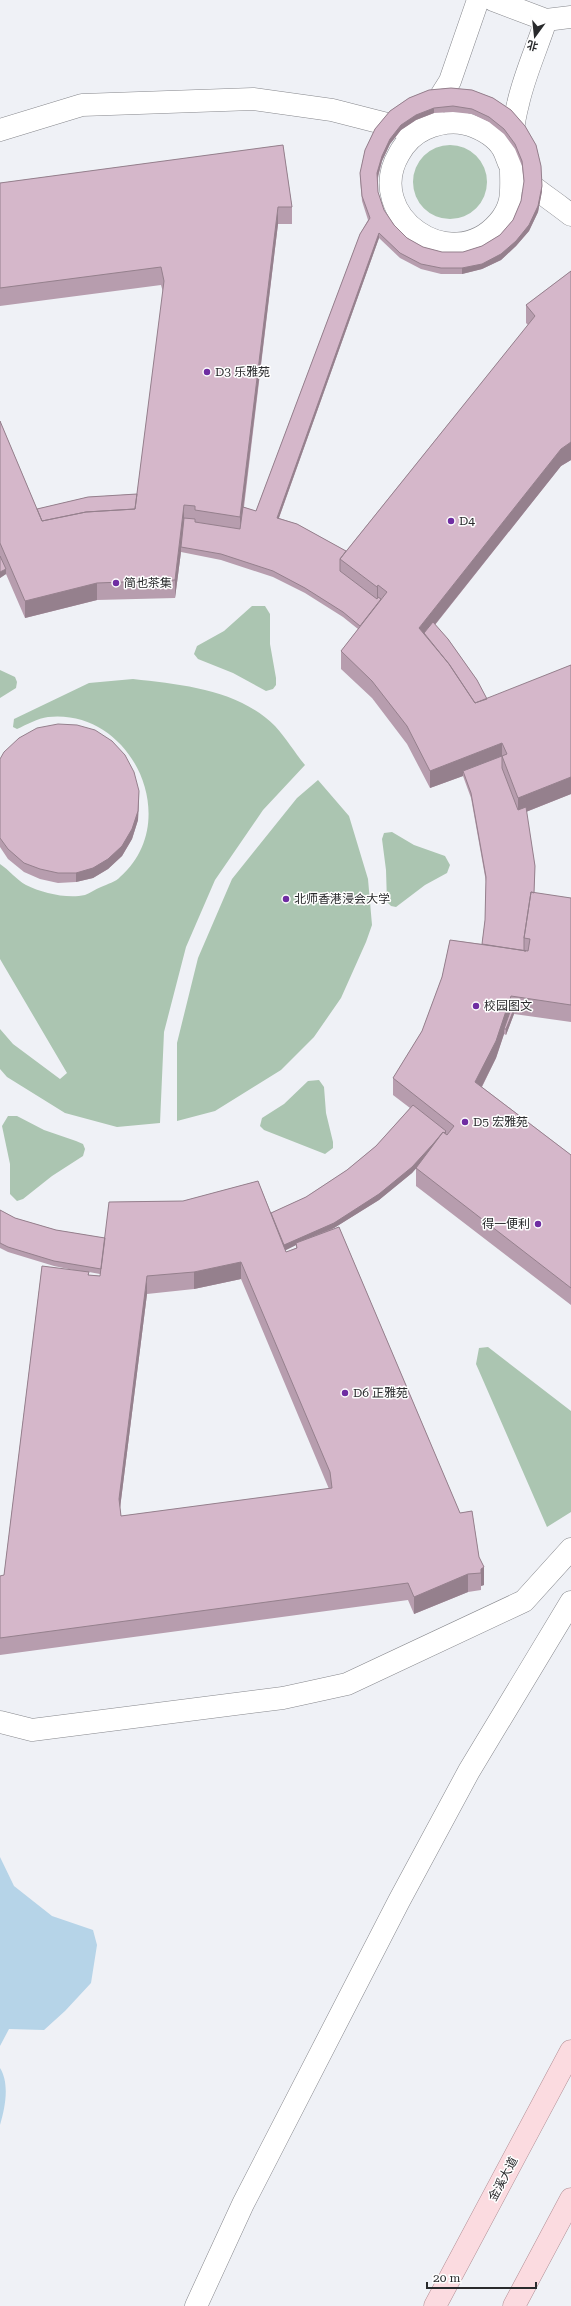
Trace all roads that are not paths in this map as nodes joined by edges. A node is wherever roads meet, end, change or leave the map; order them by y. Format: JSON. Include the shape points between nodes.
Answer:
{"nodes":[{"id":1,"x":478,"y":0,"type":"edge"},
{"id":2,"x":493,"y":0,"type":"edge"},
{"id":3,"x":571,"y":17,"type":"edge"},
{"id":4,"x":546,"y":20,"type":"junction"},
{"id":5,"x":0,"y":130,"type":"edge"},
{"id":6,"x":418,"y":132,"type":"junction"},
{"id":7,"x":511,"y":168,"type":"junction"},
{"id":8,"x":571,"y":215,"type":"edge"},
{"id":9,"x":571,"y":1550,"type":"edge"},
{"id":10,"x":571,"y":1602,"type":"edge"},
{"id":11,"x":0,"y":1722,"type":"edge"},
{"id":12,"x":571,"y":2051,"type":"edge"},
{"id":13,"x":571,"y":2199,"type":"edge"},
{"id":14,"x":196,"y":2306,"type":"edge"},
{"id":15,"x":435,"y":2306,"type":"edge"},
{"id":16,"x":514,"y":2306,"type":"edge"}],
"edges":[{"from":1,"to":6,"type":"lane","via":[[450,81]]},
{"from":2,"to":4,"type":"lane"},
{"from":3,"to":4,"type":"lane"},
{"from":4,"to":7,"type":"lane","via":[[517,105]]},
{"from":5,"to":6,"type":"lane","via":[[82,105],[253,99],[332,110]]},
{"from":6,"to":7,"type":"lane","via":[[436,124],[456,122],[474,127],[491,136],[504,151]]},
{"from":6,"to":7,"type":"lane","via":[[404,145],[395,161],[390,180],[392,198],[400,215],[412,229],[428,239],[446,244],[464,243],[483,236],[498,223],[508,207],[513,188]]},
{"from":7,"to":8,"type":"lane"},
{"from":9,"to":11,"type":"lane","via":[[524,1601],[347,1684],[283,1698],[32,1730]]},
{"from":10,"to":14,"type":"lane","via":[[469,1771],[399,1901],[243,2204]]},
{"from":12,"to":15,"type":"main road","name":"金溪大道"},
{"from":13,"to":16,"type":"main road"}]}
